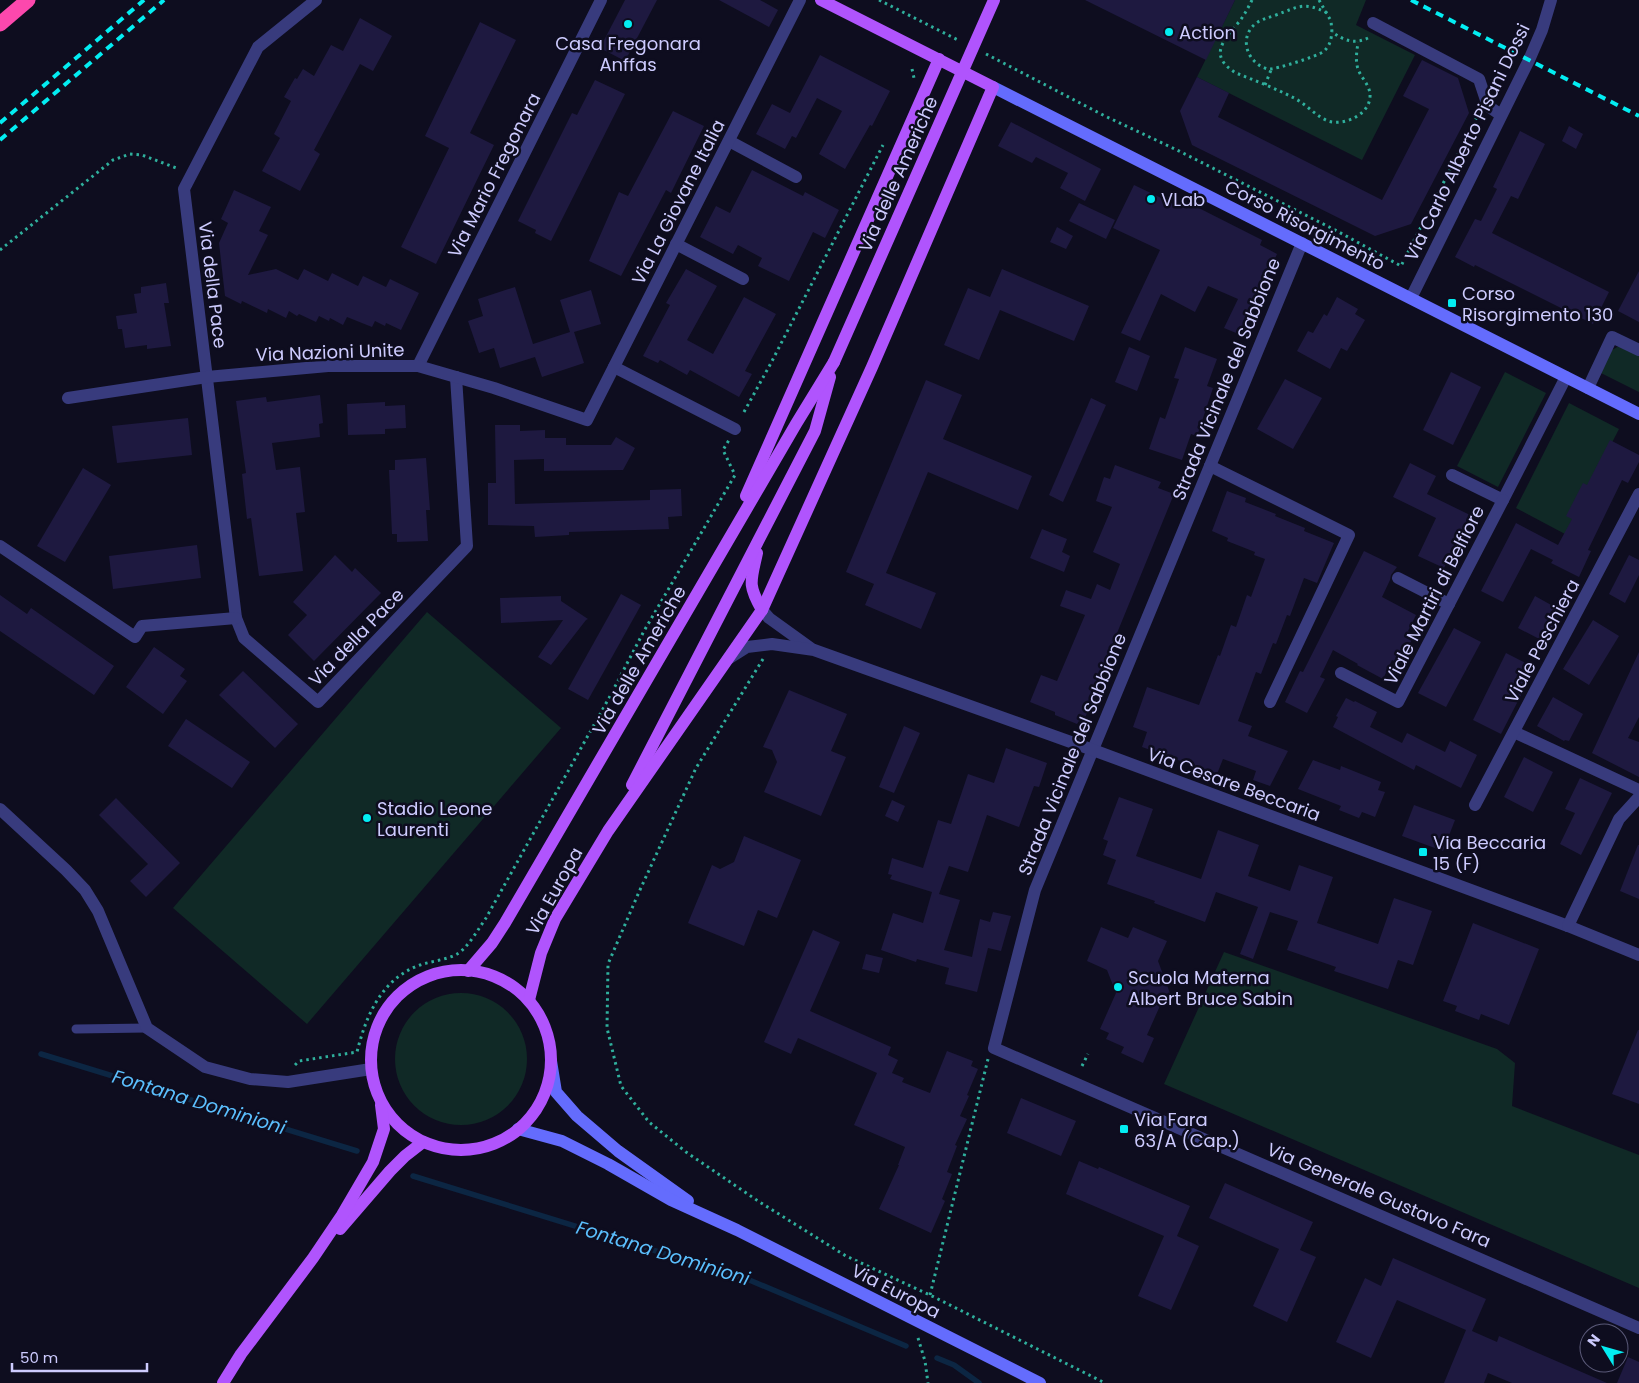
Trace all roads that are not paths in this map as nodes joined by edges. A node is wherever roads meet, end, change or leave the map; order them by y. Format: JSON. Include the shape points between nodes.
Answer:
{"nodes":[{"id":1,"x":28,"y":0,"type":"edge"},
{"id":2,"x":316,"y":0,"type":"edge"},
{"id":3,"x":601,"y":0,"type":"edge"},
{"id":4,"x":800,"y":0,"type":"edge"},
{"id":5,"x":821,"y":0,"type":"edge"},
{"id":6,"x":994,"y":0,"type":"edge"},
{"id":7,"x":1551,"y":0,"type":"edge"},
{"id":8,"x":1373,"y":23,"type":"dead end"},
{"id":9,"x":0,"y":24,"type":"edge"},
{"id":10,"x":939,"y":59,"type":"junction"},
{"id":11,"x":993,"y":87,"type":"junction"},
{"id":12,"x":1501,"y":115,"type":"junction"},
{"id":13,"x":728,"y":141,"type":"junction"},
{"id":14,"x":796,"y":177,"type":"dead end"},
{"id":15,"x":1302,"y":243,"type":"junction"},
{"id":16,"x":676,"y":244,"type":"junction"},
{"id":17,"x":743,"y":279,"type":"dead end"},
{"id":18,"x":1411,"y":298,"type":"junction"},
{"id":19,"x":1639,"y":350,"type":"edge"},
{"id":20,"x":834,"y":362,"type":"junction"},
{"id":21,"x":418,"y":366,"type":"junction"},
{"id":22,"x":614,"y":367,"type":"junction"},
{"id":23,"x":1566,"y":376,"type":"junction"},
{"id":24,"x":208,"y":377,"type":"junction"},
{"id":25,"x":456,"y":377,"type":"junction"},
{"id":26,"x":1588,"y":388,"type":"junction"},
{"id":27,"x":68,"y":398,"type":"dead end"},
{"id":28,"x":1639,"y":414,"type":"edge"},
{"id":29,"x":587,"y":420,"type":"joint"},
{"id":30,"x":733,"y":433,"type":"road end"},
{"id":31,"x":1210,"y":466,"type":"junction"},
{"id":32,"x":1452,"y":475,"type":"dead end"},
{"id":33,"x":1639,"y":494,"type":"edge"},
{"id":34,"x":1503,"y":500,"type":"junction"},
{"id":35,"x":762,"y":534,"type":"junction"},
{"id":36,"x":0,"y":546,"type":"edge"},
{"id":37,"x":718,"y":559,"type":"junction"},
{"id":38,"x":1398,"y":578,"type":"dead end"},
{"id":39,"x":1449,"y":604,"type":"junction"},
{"id":40,"x":762,"y":610,"type":"junction"},
{"id":41,"x":236,"y":618,"type":"junction"},
{"id":42,"x":814,"y":650,"type":"junction"},
{"id":43,"x":728,"y":659,"type":"junction"},
{"id":44,"x":1341,"y":674,"type":"dead end"},
{"id":45,"x":1270,"y":702,"type":"dead end"},
{"id":46,"x":1514,"y":732,"type":"junction"},
{"id":47,"x":1093,"y":750,"type":"junction"},
{"id":48,"x":1639,"y":790,"type":"edge"},
{"id":49,"x":1639,"y":797,"type":"edge"},
{"id":50,"x":1475,"y":805,"type":"dead end"},
{"id":51,"x":0,"y":809,"type":"edge"},
{"id":52,"x":608,"y":831,"type":"junction"},
{"id":53,"x":1568,"y":926,"type":"junction"},
{"id":54,"x":1639,"y":955,"type":"edge"},
{"id":55,"x":468,"y":971,"type":"junction"},
{"id":56,"x":529,"y":1000,"type":"junction"},
{"id":57,"x":147,"y":1028,"type":"junction"},
{"id":58,"x":76,"y":1030,"type":"dead end"},
{"id":59,"x":994,"y":1048,"type":"joint"},
{"id":60,"x":551,"y":1061,"type":"junction"},
{"id":61,"x":371,"y":1069,"type":"junction"},
{"id":62,"x":381,"y":1103,"type":"junction"},
{"id":63,"x":518,"y":1129,"type":"junction"},
{"id":64,"x":424,"y":1142,"type":"junction"},
{"id":65,"x":737,"y":1230,"type":"junction"},
{"id":66,"x":313,"y":1258,"type":"junction"},
{"id":67,"x":1639,"y":1328,"type":"edge"},
{"id":68,"x":223,"y":1383,"type":"edge"},
{"id":69,"x":1040,"y":1383,"type":"edge"}],
"edges":[{"from":1,"to":9,"type":"highway"},
{"from":2,"to":24,"type":"street","name":"Via della Pace","via":[[258,47],[184,189]]},
{"from":3,"to":21,"type":"street","name":"Via Mario Fregonara"},
{"from":4,"to":13,"type":"street","name":"Via La Giovane Italia"},
{"from":5,"to":10,"type":"main road","name":"Corso Risorgimento"},
{"from":6,"to":20,"type":"main road","name":"Via delle Americhe","bridge":true},
{"from":7,"to":12,"type":"street","name":"Via Carlo Alberto Pisani Dossi","via":[[1542,30]]},
{"from":8,"to":12,"type":"street","via":[[1479,79],[1488,106]]},
{"from":10,"to":11,"type":"main road","name":"Corso Risorgimento"},
{"from":10,"to":37,"type":"main road"},
{"from":11,"to":15,"type":"main road","name":"Corso Risorgimento"},
{"from":11,"to":40,"type":"main road","via":[[872,368]]},
{"from":12,"to":18,"type":"street","name":"Via Carlo Alberto Pisani Dossi"},
{"from":13,"to":14,"type":"street"},
{"from":13,"to":16,"type":"street","name":"Via La Giovane Italia"},
{"from":15,"to":18,"type":"main road","name":"Corso Risorgimento"},
{"from":15,"to":31,"type":"street","name":"Strada Vicinale del Sabbione"},
{"from":16,"to":17,"type":"street"},
{"from":16,"to":22,"type":"street","name":"Via La Giovane Italia"},
{"from":18,"to":23,"type":"main road","name":"Corso Risorgimento"},
{"from":19,"to":26,"type":"street","via":[[1612,337]]},
{"from":20,"to":35,"type":"main road","name":"Via delle Americhe","via":[[815,431]]},
{"from":20,"to":37,"type":"main road","name":"Via delle Americhe"},
{"from":21,"to":24,"type":"street","name":"Via Nazioni Unite","via":[[328,366]]},
{"from":21,"to":25,"type":"street","name":"Via Nazioni Unite"},
{"from":22,"to":29,"type":"street","name":"Via La Giovane Italia"},
{"from":22,"to":30,"type":"street"},
{"from":23,"to":26,"type":"main road","name":"Corso Risorgimento"},
{"from":23,"to":34,"type":"street","name":"Viale Martiri di Belfiore"},
{"from":24,"to":27,"type":"street","name":"Via Nazioni Unite"},
{"from":24,"to":41,"type":"street","name":"Via della Pace"},
{"from":25,"to":29,"type":"street","name":"Via Nazioni Unite"},
{"from":25,"to":41,"type":"street","name":"Via della Pace","via":[[467,546],[318,702],[244,638]]},
{"from":26,"to":28,"type":"main road","name":"Corso Risorgimento"},
{"from":31,"to":45,"type":"street","via":[[1349,535]]},
{"from":31,"to":47,"type":"street","name":"Strada Vicinale del Sabbione"},
{"from":32,"to":34,"type":"street"},
{"from":33,"to":46,"type":"street","name":"Viale Peschiera"},
{"from":34,"to":39,"type":"street","name":"Viale Martiri di Belfiore"},
{"from":35,"to":40,"type":"main road","via":[[751,580],[752,593]]},
{"from":35,"to":52,"type":"main road","name":"Via delle Americhe"},
{"from":36,"to":41,"type":"street","via":[[135,636],[142,626]]},
{"from":37,"to":55,"type":"main road","name":"Via delle Americhe","via":[[505,923]]},
{"from":38,"to":39,"type":"street"},
{"from":39,"to":44,"type":"street","name":"Viale Martiri di Belfiore","via":[[1398,702]]},
{"from":40,"to":42,"type":"street","name":"Via Cesare Beccaria"},
{"from":40,"to":43,"type":"main road"},
{"from":42,"to":43,"type":"street","name":"Via Cesare Beccaria","via":[[772,644],[747,646]]},
{"from":42,"to":47,"type":"street","name":"Via Cesare Beccaria"},
{"from":43,"to":52,"type":"main road"},
{"from":46,"to":48,"type":"street"},
{"from":46,"to":50,"type":"street","name":"Viale Peschiera"},
{"from":47,"to":53,"type":"street","name":"Via Cesare Beccaria"},
{"from":47,"to":59,"type":"street","name":"Strada Vicinale del Sabbione","via":[[1035,890]]},
{"from":49,"to":53,"type":"street","via":[[1619,819]]},
{"from":51,"to":57,"type":"street","via":[[85,890],[98,911]]},
{"from":52,"to":56,"type":"main road","name":"Via Europa","via":[[555,919],[541,953]]},
{"from":53,"to":54,"type":"street","name":"Via Cesare Beccaria"},
{"from":55,"to":56,"type":"main road","via":[[502,979]]},
{"from":55,"to":61,"type":"main road","via":[[432,975],[413,983],[394,999],[377,1028],[372,1044]]},
{"from":56,"to":60,"type":"main road","via":[[543,1023]]},
{"from":57,"to":58,"type":"lane"},
{"from":57,"to":61,"type":"street","via":[[206,1067],[250,1079],[288,1082]]},
{"from":59,"to":67,"type":"street","name":"Via Generale Gustavo Fara"},
{"from":60,"to":63,"type":"main road","via":[[542,1099]]},
{"from":60,"to":65,"type":"main road","name":"Via Europa","via":[[556,1092],[578,1116],[618,1152]]},
{"from":61,"to":62,"type":"main road"},
{"from":62,"to":64,"type":"main road","via":[[406,1132]]},
{"from":62,"to":66,"type":"main road","via":[[384,1129],[373,1162]]},
{"from":63,"to":64,"type":"main road","via":[[482,1148],[441,1148]]},
{"from":63,"to":65,"type":"main road","name":"Via Europa","via":[[562,1141],[672,1200]]},
{"from":64,"to":66,"type":"main road","via":[[390,1171]]},
{"from":65,"to":69,"type":"main road","name":"Via Europa"},
{"from":66,"to":68,"type":"main road"}]}
